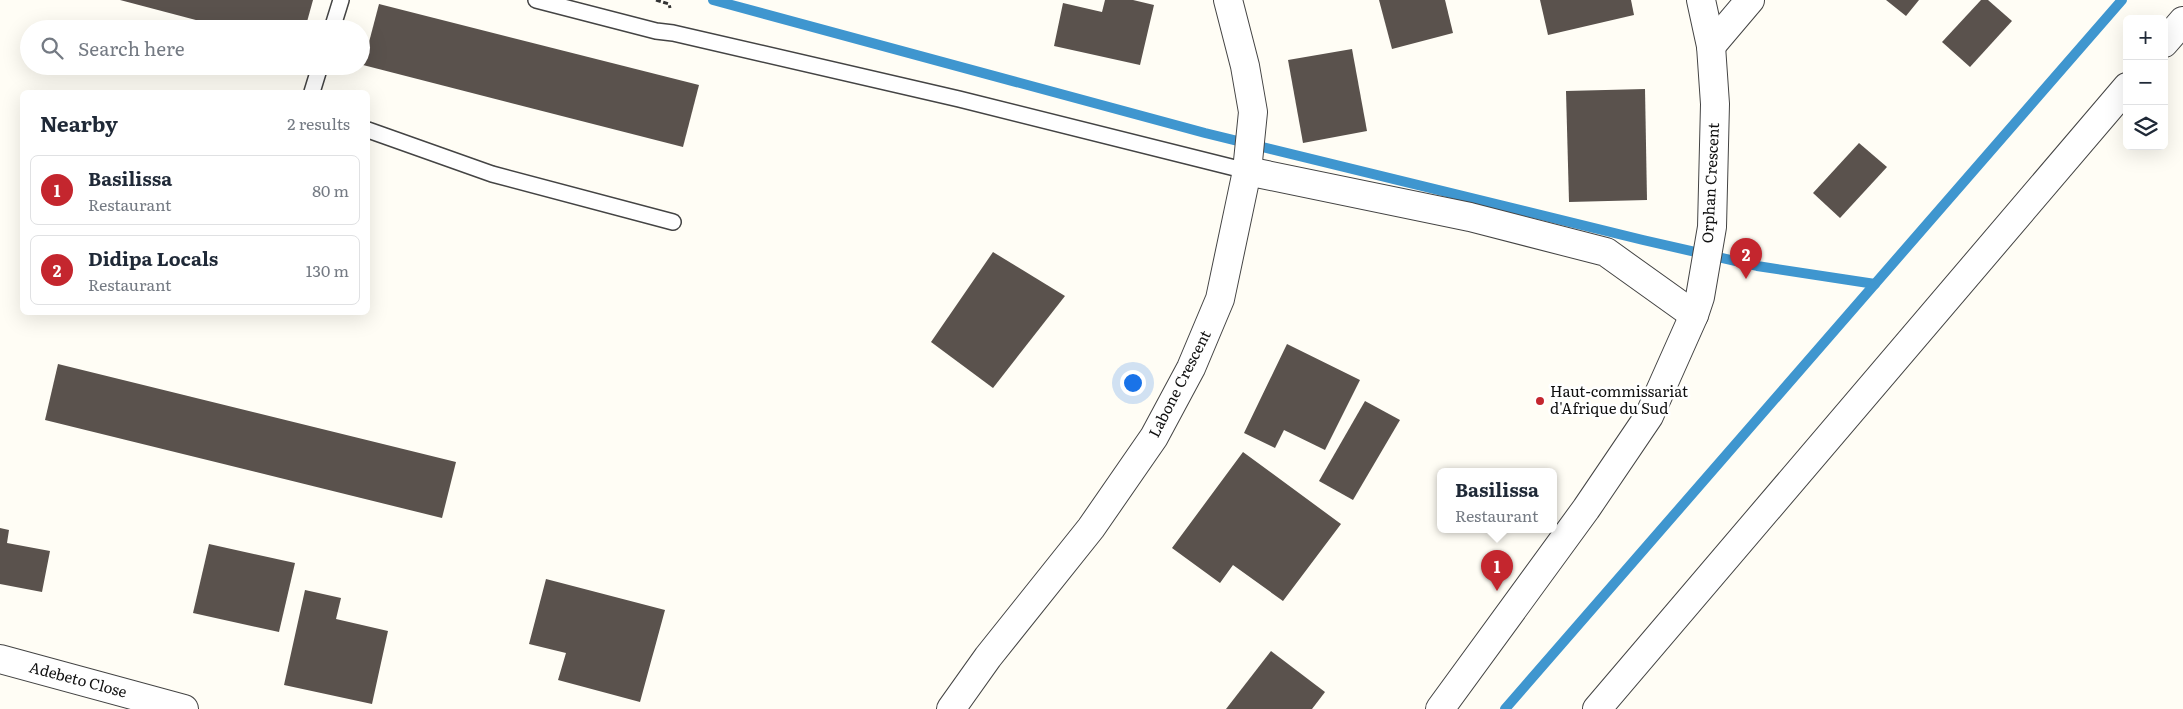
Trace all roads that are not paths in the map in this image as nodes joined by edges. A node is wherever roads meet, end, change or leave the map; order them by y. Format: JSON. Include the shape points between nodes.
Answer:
{"nodes":[{"id":1,"x":341,"y":0,"type":"edge"},
{"id":2,"x":536,"y":0,"type":"edge"},
{"id":3,"x":1228,"y":0,"type":"edge"},
{"id":4,"x":1702,"y":0,"type":"edge"},
{"id":5,"x":1750,"y":0,"type":"edge"},
{"id":6,"x":335,"y":20,"type":"edge"},
{"id":7,"x":2183,"y":21,"type":"edge"},
{"id":8,"x":2168,"y":38,"type":"edge"},
{"id":9,"x":1711,"y":46,"type":"junction"},
{"id":10,"x":317,"y":75,"type":"edge"},
{"id":11,"x":313,"y":90,"type":"edge"},
{"id":12,"x":2123,"y":92,"type":"edge"},
{"id":13,"x":370,"y":131,"type":"edge"},
{"id":14,"x":1247,"y":171,"type":"junction"},
{"id":15,"x":673,"y":222,"type":"dead end"},
{"id":16,"x":1697,"y":306,"type":"junction"},
{"id":17,"x":0,"y":659,"type":"edge"},
{"id":18,"x":184,"y":709,"type":"edge"},
{"id":19,"x":951,"y":709,"type":"edge"},
{"id":20,"x":1440,"y":709,"type":"edge"},
{"id":21,"x":1596,"y":709,"type":"edge"}],
"edges":[{"from":1,"to":6,"type":"lane"},
{"from":2,"to":14,"type":"lane","via":[[656,31],[959,99]]},
{"from":3,"to":14,"type":"street","name":"Labone Crescent","via":[[1253,112]]},
{"from":4,"to":9,"type":"street","name":"Orphan Crescent"},
{"from":5,"to":9,"type":"street"},
{"from":7,"to":8,"type":"street"},
{"from":9,"to":16,"type":"street","name":"Orphan Crescent","via":[[1715,104],[1712,227]]},
{"from":10,"to":11,"type":"lane"},
{"from":12,"to":21,"type":"street"},
{"from":13,"to":15,"type":"lane","via":[[492,174]]},
{"from":14,"to":16,"type":"street","via":[[1470,218],[1606,252]]},
{"from":14,"to":19,"type":"street","name":"Labone Crescent","via":[[1220,299],[1191,368],[1154,437],[1091,528],[988,657]]},
{"from":16,"to":20,"type":"street","name":"Orphan Crescent","via":[[1648,416],[1586,509]]},
{"from":17,"to":18,"type":"street","name":"Adebeto Close"}]}
